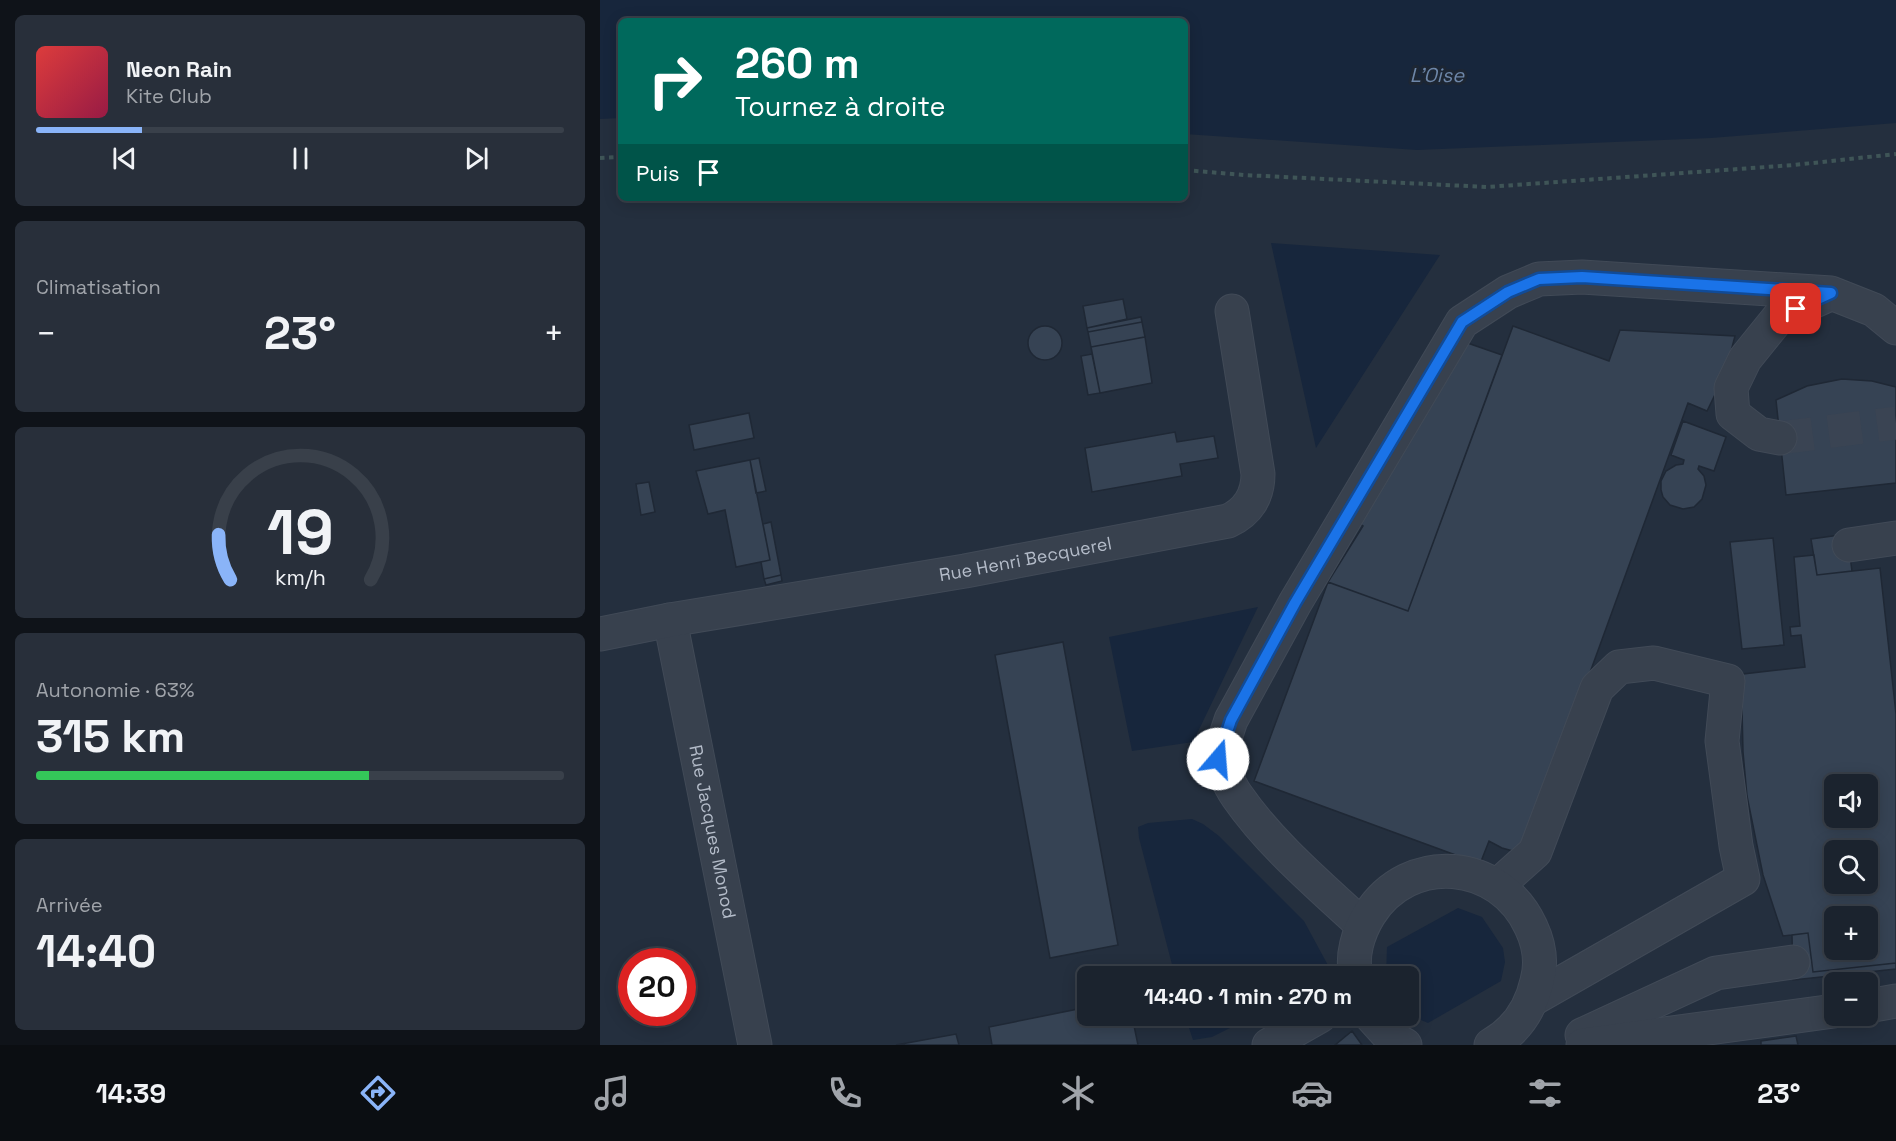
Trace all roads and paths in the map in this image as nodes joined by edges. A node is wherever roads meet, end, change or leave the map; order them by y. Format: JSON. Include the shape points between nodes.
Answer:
{"nodes":[{"id":1,"x":1896,"y":154,"type":"edge"},
{"id":2,"x":618,"y":157,"type":"edge"},
{"id":3,"x":600,"y":158,"type":"edge"},
{"id":4,"x":1188,"y":170,"type":"edge"},
{"id":5,"x":1831,"y":293,"type":"junction"},
{"id":6,"x":1232,"y":311,"type":"dead end"},
{"id":7,"x":1896,"y":328,"type":"edge"},
{"id":8,"x":1780,"y":438,"type":"tunnel mouth"},
{"id":9,"x":1896,"y":538,"type":"edge"},
{"id":10,"x":1849,"y":545,"type":"dead end"},
{"id":11,"x":670,"y":620,"type":"junction"},
{"id":12,"x":600,"y":634,"type":"edge"},
{"id":13,"x":1497,"y":886,"type":"junction"},
{"id":14,"x":1362,"y":926,"type":"junction"},
{"id":15,"x":1793,"y":962,"type":"dead end"},
{"id":16,"x":1356,"y":966,"type":"edge"},
{"id":17,"x":1533,"y":999,"type":"junction"},
{"id":18,"x":1896,"y":1002,"type":"edge"},
{"id":19,"x":1878,"y":1005,"type":"edge"},
{"id":20,"x":1824,"y":1012,"type":"edge"},
{"id":21,"x":1302,"y":1026,"type":"edge"},
{"id":22,"x":1380,"y":1026,"type":"edge"},
{"id":23,"x":755,"y":1045,"type":"edge"},
{"id":24,"x":1269,"y":1045,"type":"edge"},
{"id":25,"x":1405,"y":1045,"type":"edge"},
{"id":26,"x":1497,"y":1045,"type":"edge"},
{"id":27,"x":1561,"y":1045,"type":"edge"},
{"id":28,"x":1582,"y":1045,"type":"edge"}],
"edges":[{"from":1,"to":4,"type":"path","via":[[1487,187]]},
{"from":2,"to":3,"type":"path"},
{"from":5,"to":7,"type":"street","via":[[1874,310]]},
{"from":5,"to":8,"type":"street","via":[[1779,317],[1745,359],[1731,388],[1733,414],[1759,434]]},
{"from":5,"to":14,"type":"street","via":[[1582,277],[1539,279],[1508,292],[1462,322],[1289,613],[1231,720],[1218,759],[1236,795],[1256,820]]},
{"from":6,"to":11,"type":"street","name":"Rue Henri Becquerel","via":[[1258,474],[1253,498],[1235,518],[965,571]]},
{"from":9,"to":10,"type":"street"},
{"from":11,"to":12,"type":"street","name":"Rue Henri Becquerel"},
{"from":11,"to":23,"type":"street","name":"Rue Jacques Monod"},
{"from":13,"to":14,"type":"street","via":[[1477,875],[1450,870],[1422,874],[1398,885],[1377,902]]},
{"from":13,"to":17,"type":"street","via":[[1524,912],[1537,939],[1540,970]]},
{"from":13,"to":17,"type":"street","via":[[1535,852],[1597,688],[1619,667],[1654,663],[1728,681],[1722,741],[1743,879]]},
{"from":14,"to":16,"type":"street"},
{"from":15,"to":27,"type":"street","via":[[1716,973]]},
{"from":17,"to":26,"type":"street","via":[[1517,1025]]},
{"from":18,"to":19,"type":"street"},
{"from":20,"to":28,"type":"street"},
{"from":21,"to":24,"type":"street"},
{"from":22,"to":25,"type":"street"}]}
